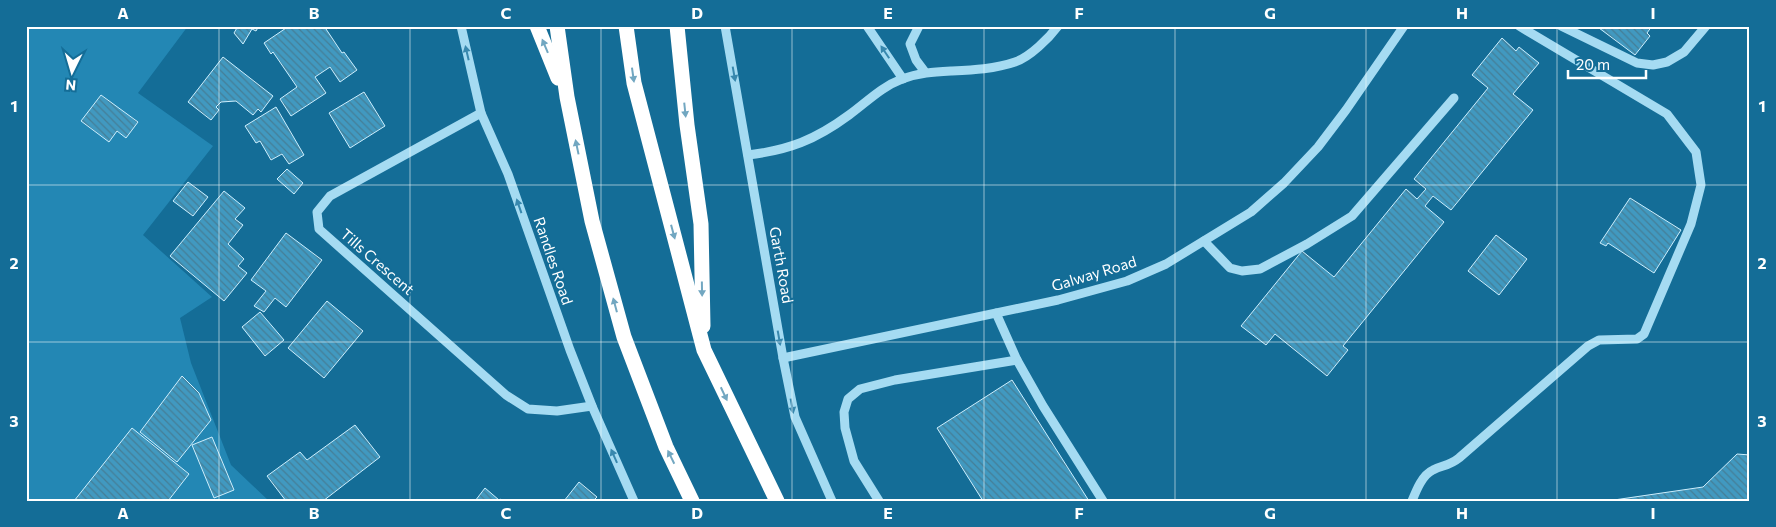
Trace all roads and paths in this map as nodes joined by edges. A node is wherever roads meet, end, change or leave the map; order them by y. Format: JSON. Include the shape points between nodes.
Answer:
{"nodes":[{"id":1,"x":461,"y":26,"type":"edge"},
{"id":2,"x":537,"y":26,"type":"edge"},
{"id":3,"x":557,"y":26,"type":"edge"},
{"id":4,"x":626,"y":26,"type":"edge"},
{"id":5,"x":677,"y":26,"type":"edge"},
{"id":6,"x":725,"y":26,"type":"edge"},
{"id":7,"x":867,"y":26,"type":"edge"},
{"id":8,"x":919,"y":26,"type":"edge"},
{"id":9,"x":1058,"y":26,"type":"edge"},
{"id":10,"x":1404,"y":26,"type":"edge"},
{"id":11,"x":1519,"y":26,"type":"edge"},
{"id":12,"x":1706,"y":26,"type":"edge"},
{"id":13,"x":1564,"y":27,"type":"edge"},
{"id":14,"x":925,"y":72,"type":"junction"},
{"id":15,"x":902,"y":79,"type":"junction"},
{"id":16,"x":566,"y":97,"type":"junction"},
{"id":17,"x":1454,"y":98,"type":"dead end"},
{"id":18,"x":481,"y":113,"type":"junction"},
{"id":19,"x":748,"y":155,"type":"junction"},
{"id":20,"x":1204,"y":241,"type":"junction"},
{"id":21,"x":996,"y":313,"type":"junction"},
{"id":22,"x":704,"y":350,"type":"junction"},
{"id":23,"x":783,"y":358,"type":"junction"},
{"id":24,"x":1018,"y":360,"type":"junction"},
{"id":25,"x":592,"y":406,"type":"junction"},
{"id":26,"x":634,"y":501,"type":"edge"},
{"id":27,"x":692,"y":501,"type":"edge"},
{"id":28,"x":777,"y":501,"type":"edge"},
{"id":29,"x":832,"y":501,"type":"edge"},
{"id":30,"x":879,"y":501,"type":"edge"},
{"id":31,"x":1103,"y":501,"type":"edge"},
{"id":32,"x":1412,"y":501,"type":"edge"}],
"edges":[{"from":18,"to":1,"type":"street","name":"Randles Road","one_way":true},
{"from":16,"to":2,"type":"highway","one_way":true},
{"from":3,"to":16,"type":"highway"},
{"from":4,"to":22,"type":"highway","one_way":true,"via":[[634,83]]},
{"from":5,"to":22,"type":"highway","one_way":true,"via":[[701,224]]},
{"from":6,"to":19,"type":"street","name":"Garth Road","one_way":true},
{"from":15,"to":7,"type":"street","one_way":true},
{"from":8,"to":14,"type":"street","via":[[910,44]]},
{"from":9,"to":14,"type":"street","via":[[1048,40],[1017,62],[980,69]]},
{"from":10,"to":20,"type":"street","name":"Galway Road","via":[[1318,147],[1251,212]]},
{"from":11,"to":32,"type":"street","via":[[1667,114],[1696,152],[1701,185],[1691,224],[1644,334],[1638,339],[1599,340],[1588,346],[1459,458],[1450,465],[1432,470],[1423,479]]},
{"from":12,"to":13,"type":"street","via":[[1684,52],[1667,62],[1653,65],[1637,63]]},
{"from":14,"to":15,"type":"street"},
{"from":15,"to":19,"type":"street","via":[[878,91],[814,138],[776,151]]},
{"from":27,"to":16,"type":"highway","one_way":true,"via":[[666,448],[624,337],[592,222]]},
{"from":17,"to":20,"type":"street","via":[[1352,216],[1307,244],[1260,269],[1242,271],[1230,268]]},
{"from":25,"to":18,"type":"street","name":"Randles Road","one_way":true,"via":[[508,174]]},
{"from":18,"to":25,"type":"street","name":"Tills Crescent","via":[[330,196],[317,212],[319,230],[506,395],[528,409],[557,411]]},
{"from":19,"to":23,"type":"street","name":"Garth Road","one_way":true},
{"from":20,"to":21,"type":"street","name":"Galway Road","via":[[1166,264],[1127,281]]},
{"from":21,"to":23,"type":"street","name":"Galway Road"},
{"from":21,"to":24,"type":"street"},
{"from":22,"to":28,"type":"highway","one_way":true},
{"from":23,"to":29,"type":"street","name":"Garth Road","one_way":true,"via":[[795,417]]},
{"from":24,"to":30,"type":"street","via":[[895,380],[860,389],[848,399],[844,412],[845,428],[854,460]]},
{"from":24,"to":31,"type":"street"},
{"from":26,"to":25,"type":"street","name":"Randles Road","one_way":true}]}
